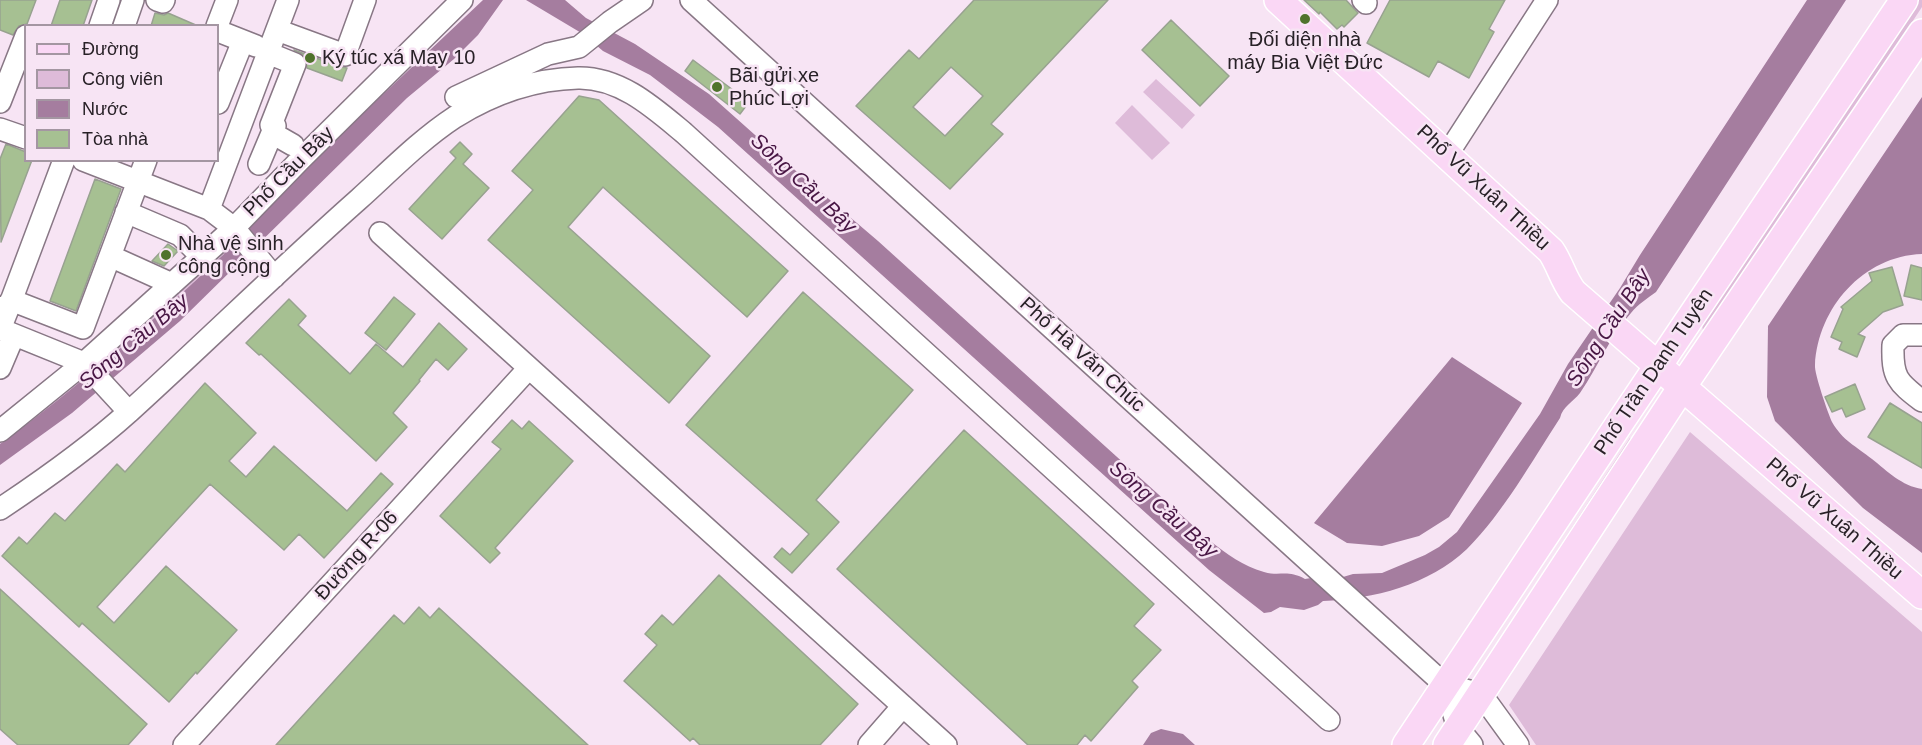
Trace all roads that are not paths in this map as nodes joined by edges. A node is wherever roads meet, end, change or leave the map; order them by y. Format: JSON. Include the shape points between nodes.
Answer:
{"nodes":[{"id":1,"x":109,"y":0,"type":"edge"},
{"id":2,"x":133,"y":0,"type":"edge"},
{"id":3,"x":157,"y":0,"type":"edge"},
{"id":4,"x":164,"y":0,"type":"edge"},
{"id":5,"x":227,"y":0,"type":"edge"},
{"id":6,"x":288,"y":0,"type":"edge"},
{"id":7,"x":365,"y":0,"type":"edge"},
{"id":8,"x":461,"y":0,"type":"edge"},
{"id":9,"x":642,"y":0,"type":"edge"},
{"id":10,"x":691,"y":0,"type":"edge"},
{"id":11,"x":1278,"y":0,"type":"edge"},
{"id":12,"x":1547,"y":0,"type":"edge"},
{"id":13,"x":1904,"y":0,"type":"edge"},
{"id":14,"x":101,"y":24,"type":"edge"},
{"id":15,"x":125,"y":24,"type":"edge"},
{"id":16,"x":218,"y":24,"type":"edge"},
{"id":17,"x":277,"y":30,"type":"junction"},
{"id":18,"x":219,"y":31,"type":"edge"},
{"id":19,"x":1922,"y":33,"type":"edge"},
{"id":20,"x":24,"y":41,"type":"edge"},
{"id":21,"x":243,"y":41,"type":"junction"},
{"id":22,"x":268,"y":52,"type":"junction"},
{"id":23,"x":456,"y":97,"type":"dead end"},
{"id":24,"x":219,"y":101,"type":"edge"},
{"id":25,"x":0,"y":102,"type":"edge"},
{"id":26,"x":245,"y":115,"type":"junction"},
{"id":27,"x":272,"y":129,"type":"junction"},
{"id":28,"x":0,"y":130,"type":"edge"},
{"id":29,"x":24,"y":137,"type":"edge"},
{"id":30,"x":293,"y":145,"type":"dead end"},
{"id":31,"x":1447,"y":155,"type":"junction"},
{"id":32,"x":63,"y":162,"type":"edge"},
{"id":33,"x":88,"y":162,"type":"edge"},
{"id":34,"x":145,"y":162,"type":"edge"},
{"id":35,"x":259,"y":165,"type":"dead end"},
{"id":36,"x":138,"y":182,"type":"junction"},
{"id":37,"x":209,"y":209,"type":"junction"},
{"id":38,"x":126,"y":212,"type":"junction"},
{"id":39,"x":234,"y":228,"type":"junction"},
{"id":40,"x":380,"y":233,"type":"dead end"},
{"id":41,"x":110,"y":256,"type":"junction"},
{"id":42,"x":202,"y":257,"type":"junction"},
{"id":43,"x":268,"y":270,"type":"junction"},
{"id":44,"x":172,"y":284,"type":"junction"},
{"id":45,"x":6,"y":305,"type":"edge"},
{"id":46,"x":14,"y":335,"type":"junction"},
{"id":47,"x":1922,"y":335,"type":"edge"},
{"id":48,"x":84,"y":363,"type":"junction"},
{"id":49,"x":1658,"y":366,"type":"junction"},
{"id":50,"x":0,"y":368,"type":"edge"},
{"id":51,"x":529,"y":368,"type":"junction"},
{"id":52,"x":1682,"y":387,"type":"junction"},
{"id":53,"x":1922,"y":401,"type":"edge"},
{"id":54,"x":129,"y":412,"type":"junction"},
{"id":55,"x":0,"y":430,"type":"edge"},
{"id":56,"x":0,"y":510,"type":"edge"},
{"id":57,"x":1922,"y":595,"type":"edge"},
{"id":58,"x":1445,"y":685,"type":"junction"},
{"id":59,"x":1481,"y":694,"type":"junction"},
{"id":60,"x":903,"y":706,"type":"junction"},
{"id":61,"x":1329,"y":720,"type":"dead end"},
{"id":62,"x":1459,"y":739,"type":"edge"},
{"id":63,"x":184,"y":745,"type":"edge"},
{"id":64,"x":868,"y":745,"type":"edge"},
{"id":65,"x":946,"y":745,"type":"edge"},
{"id":66,"x":1406,"y":745,"type":"edge"},
{"id":67,"x":1518,"y":745,"type":"edge"}],
"edges":[{"from":1,"to":14,"type":"street"},
{"from":2,"to":15,"type":"street"},
{"from":3,"to":4,"type":"street"},
{"from":5,"to":16,"type":"street"},
{"from":6,"to":17,"type":"street"},
{"from":7,"to":17,"type":"street","via":[[345,55]]},
{"from":8,"to":39,"type":"street","name":"Phố Cầu Bây"},
{"from":9,"to":23,"type":"street","via":[[579,46],[548,54]]},
{"from":10,"to":58,"type":"street","name":"Phố Hà Văn Chúc"},
{"from":11,"to":31,"type":"main road","name":"Phố Vũ Xuân Thiều"},
{"from":12,"to":31,"type":"street"},
{"from":13,"to":49,"type":"main road","name":"Phố Trần Danh Tuyên"},
{"from":17,"to":22,"type":"street"},
{"from":18,"to":21,"type":"street"},
{"from":19,"to":52,"type":"main road","name":"Phố Trần Danh Tuyên"},
{"from":20,"to":25,"type":"street"},
{"from":21,"to":22,"type":"street"},
{"from":21,"to":24,"type":"street"},
{"from":22,"to":26,"type":"street"},
{"from":22,"to":27,"type":"street","via":[[295,64]]},
{"from":26,"to":27,"type":"street"},
{"from":26,"to":37,"type":"street"},
{"from":27,"to":30,"type":"street"},
{"from":27,"to":35,"type":"street"},
{"from":28,"to":29,"type":"street"},
{"from":31,"to":49,"type":"main road","name":"Phố Vũ Xuân Thiều","via":[[1551,251],[1573,292]]},
{"from":32,"to":45,"type":"street"},
{"from":33,"to":36,"type":"street"},
{"from":34,"to":36,"type":"street"},
{"from":36,"to":37,"type":"street"},
{"from":36,"to":38,"type":"street"},
{"from":37,"to":39,"type":"street"},
{"from":38,"to":41,"type":"street"},
{"from":38,"to":42,"type":"street","via":[[180,235]]},
{"from":39,"to":42,"type":"street","name":"Phố Cầu Bây"},
{"from":39,"to":43,"type":"street"},
{"from":40,"to":51,"type":"street"},
{"from":41,"to":44,"type":"street"},
{"from":41,"to":45,"type":"street","via":[[83,327]]},
{"from":42,"to":44,"type":"street","name":"Phố Cầu Bây"},
{"from":43,"to":54,"type":"street"},
{"from":43,"to":61,"type":"street","via":[[455,117],[488,99],[523,85],[581,77],[612,83],[649,104],[684,133]]},
{"from":44,"to":48,"type":"street","name":"Phố Cầu Bây"},
{"from":45,"to":46,"type":"street","via":[[0,329]]},
{"from":46,"to":48,"type":"street"},
{"from":46,"to":50,"type":"street"},
{"from":47,"to":53,"type":"street","via":[[1903,335],[1893,345],[1896,376],[1903,387]]},
{"from":48,"to":54,"type":"street"},
{"from":48,"to":55,"type":"street","name":"Phố Cầu Bây"},
{"from":49,"to":52,"type":"main road","name":"Phố Vũ Xuân Thiều"},
{"from":49,"to":58,"type":"main road","name":"Phố Trần Danh Tuyên"},
{"from":51,"to":60,"type":"street"},
{"from":51,"to":63,"type":"street","name":"Đường R-06"},
{"from":52,"to":57,"type":"main road","name":"Phố Vũ Xuân Thiều"},
{"from":52,"to":59,"type":"main road","name":"Phố Trần Danh Tuyên"},
{"from":54,"to":56,"type":"street"},
{"from":58,"to":59,"type":"street","name":"Phố Hà Văn Chúc"},
{"from":58,"to":62,"type":"street"},
{"from":58,"to":66,"type":"main road","name":"Phố Trần Danh Tuyên"},
{"from":59,"to":62,"type":"main road","name":"Phố Trần Danh Tuyên"},
{"from":59,"to":67,"type":"street"},
{"from":60,"to":64,"type":"street"},
{"from":60,"to":65,"type":"street"}]}
